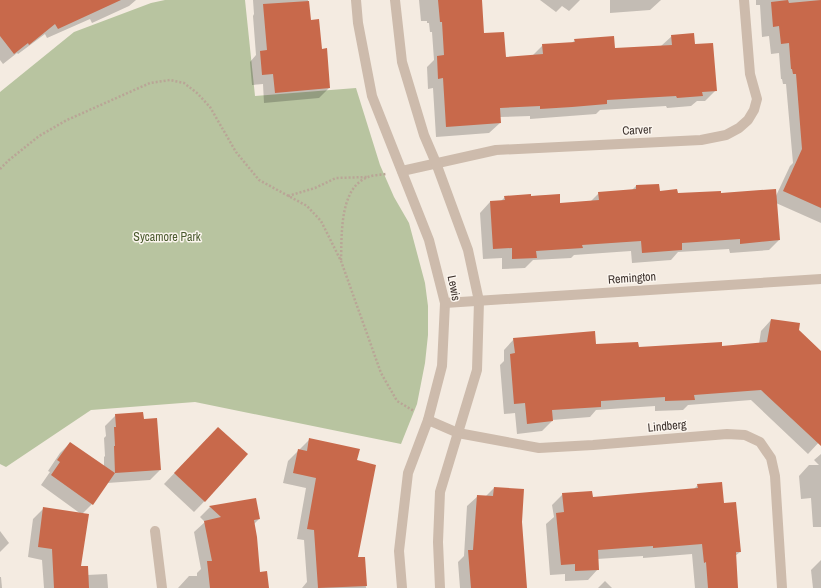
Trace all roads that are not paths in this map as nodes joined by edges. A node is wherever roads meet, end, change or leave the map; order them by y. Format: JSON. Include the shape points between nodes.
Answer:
{"nodes":[{"id":1,"x":356,"y":0,"type":"edge"},
{"id":2,"x":395,"y":0,"type":"edge"},
{"id":3,"x":744,"y":0,"type":"edge"},
{"id":4,"x":436,"y":163,"type":"junction"},
{"id":5,"x":402,"y":171,"type":"junction"},
{"id":6,"x":821,"y":279,"type":"edge"},
{"id":7,"x":479,"y":301,"type":"junction"},
{"id":8,"x":445,"y":304,"type":"junction"},
{"id":9,"x":428,"y":420,"type":"junction"},
{"id":10,"x":458,"y":433,"type":"junction"},
{"id":11,"x":155,"y":531,"type":"dead end"},
{"id":12,"x":162,"y":588,"type":"edge"},
{"id":13,"x":402,"y":588,"type":"edge"},
{"id":14,"x":440,"y":588,"type":"edge"},
{"id":15,"x":782,"y":588,"type":"edge"}],
"edges":[{"from":1,"to":5,"type":"street","name":"Lewis","via":[[372,96]]},
{"from":2,"to":4,"type":"street","name":"Lewis","via":[[402,62],[424,135]]},
{"from":3,"to":4,"type":"street","name":"Carver","via":[[750,74],[757,99],[748,120],[726,135],[701,140],[496,150]]},
{"from":4,"to":5,"type":"street","name":"Carver"},
{"from":4,"to":7,"type":"street","name":"Lewis","via":[[468,250]]},
{"from":5,"to":8,"type":"street","name":"Lewis","via":[[429,240]]},
{"from":6,"to":7,"type":"street","name":"Remington"},
{"from":7,"to":8,"type":"street","name":"Remington"},
{"from":7,"to":10,"type":"street","name":"Lewis","via":[[477,370]]},
{"from":8,"to":9,"type":"street","name":"Lewis","via":[[442,366]]},
{"from":9,"to":10,"type":"street","name":"Lindberg"},
{"from":9,"to":13,"type":"street","name":"Lewis","via":[[408,473],[399,551]]},
{"from":10,"to":14,"type":"street","name":"Lewis","via":[[440,492]]},
{"from":10,"to":15,"type":"street","name":"Lindberg","via":[[539,448],[727,434],[745,435],[760,442],[771,458],[775,476]]},
{"from":11,"to":12,"type":"street"}]}
